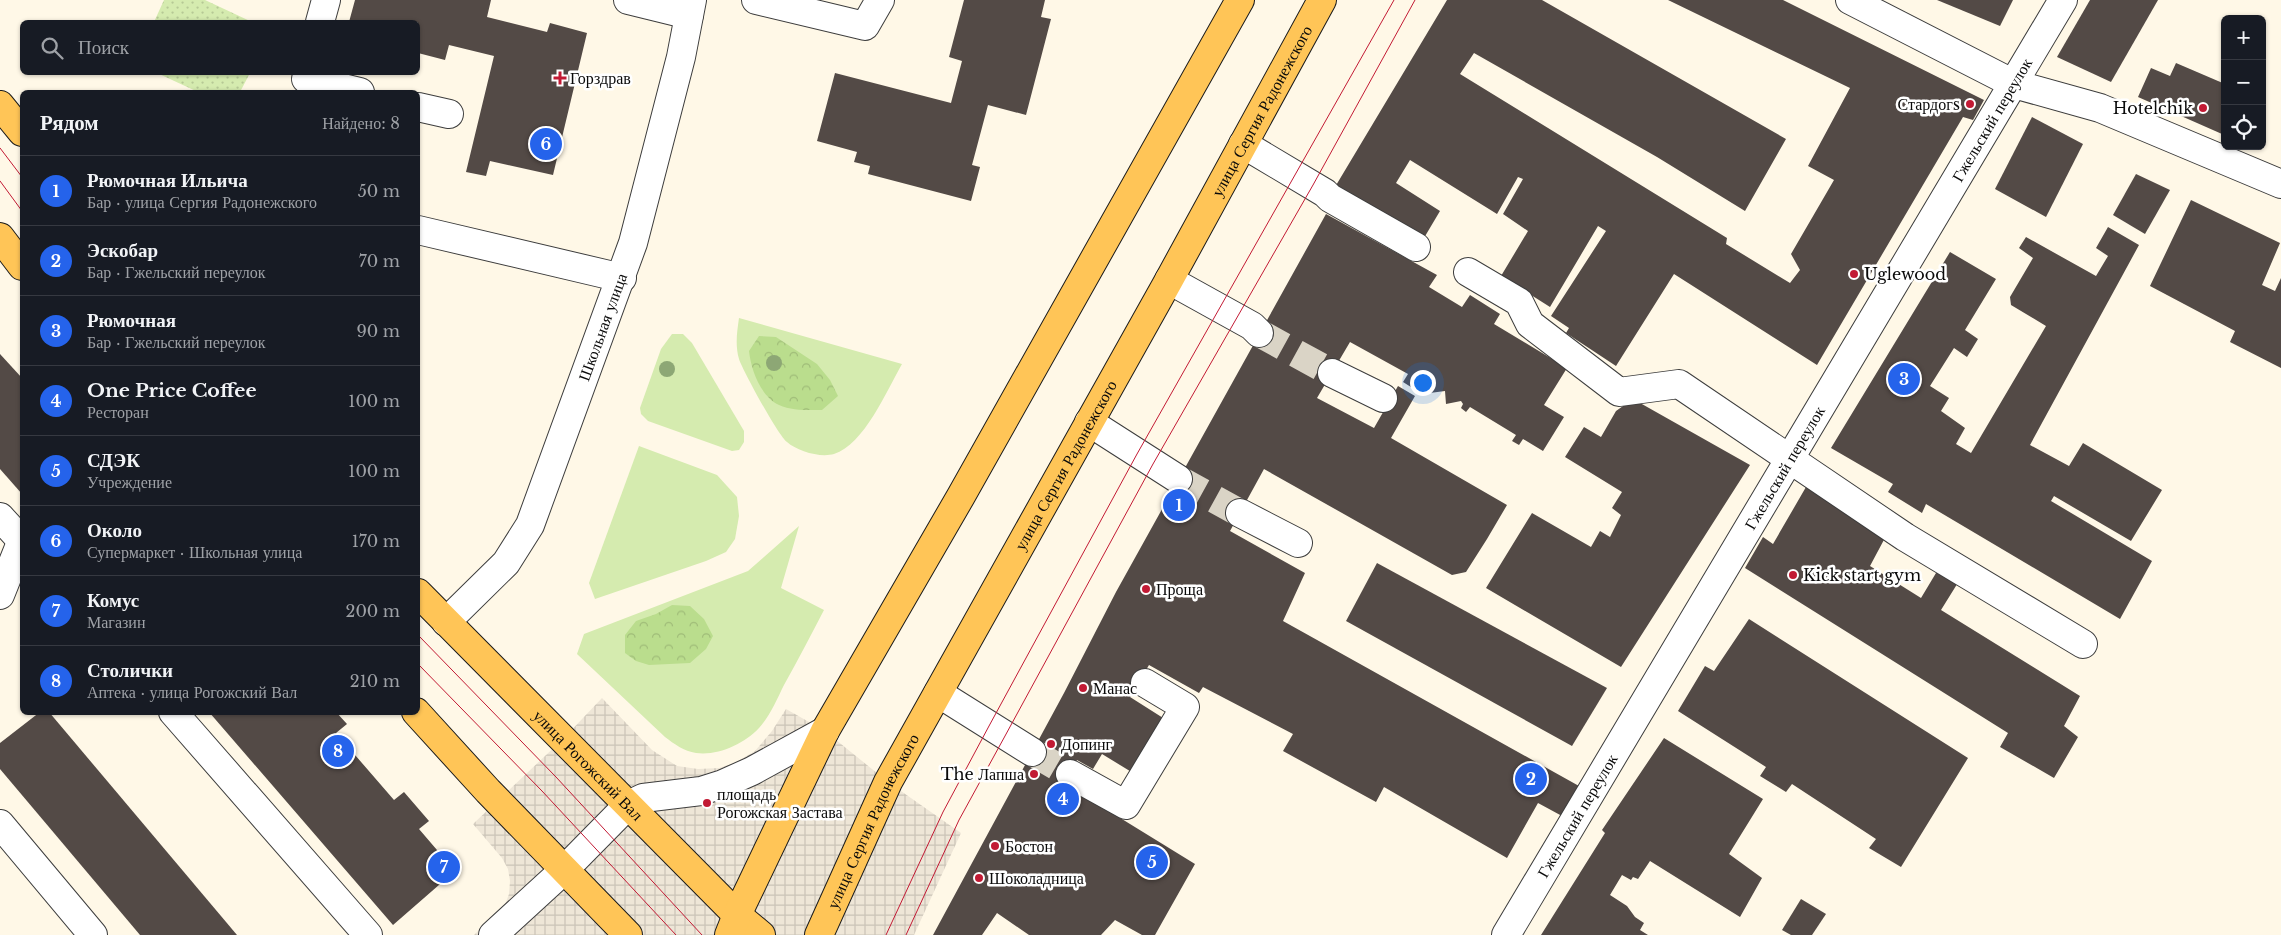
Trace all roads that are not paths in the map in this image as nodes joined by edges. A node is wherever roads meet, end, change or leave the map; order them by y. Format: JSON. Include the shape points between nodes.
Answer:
{"nodes":[{"id":1,"x":326,"y":0,"type":"edge"},
{"id":2,"x":628,"y":0,"type":"edge"},
{"id":3,"x":756,"y":0,"type":"edge"},
{"id":4,"x":880,"y":0,"type":"edge"},
{"id":5,"x":1240,"y":0,"type":"edge"},
{"id":6,"x":1322,"y":0,"type":"edge"},
{"id":7,"x":1850,"y":0,"type":"edge"},
{"id":8,"x":2063,"y":0,"type":"edge"},
{"id":9,"x":691,"y":8,"type":"edge"},
{"id":10,"x":321,"y":20,"type":"edge"},
{"id":11,"x":306,"y":81,"type":"edge"},
{"id":12,"x":2014,"y":84,"type":"junction"},
{"id":13,"x":350,"y":90,"type":"edge"},
{"id":14,"x":0,"y":105,"type":"edge"},
{"id":15,"x":420,"y":107,"type":"edge"},
{"id":16,"x":449,"y":114,"type":"dead end"},
{"id":17,"x":20,"y":130,"type":"edge"},
{"id":18,"x":1243,"y":144,"type":"junction"},
{"id":19,"x":2281,"y":184,"type":"edge"},
{"id":20,"x":420,"y":230,"type":"edge"},
{"id":21,"x":0,"y":238,"type":"edge"},
{"id":22,"x":1416,"y":247,"type":"dead end"},
{"id":23,"x":20,"y":263,"type":"edge"},
{"id":24,"x":1468,"y":272,"type":"dead end"},
{"id":25,"x":622,"y":278,"type":"junction"},
{"id":26,"x":1169,"y":280,"type":"junction"},
{"id":27,"x":1259,"y":333,"type":"tunnel mouth"},
{"id":28,"x":1332,"y":373,"type":"tunnel mouth"},
{"id":29,"x":1383,"y":398,"type":"dead end"},
{"id":30,"x":1089,"y":422,"type":"junction"},
{"id":31,"x":1789,"y":459,"type":"junction"},
{"id":32,"x":1178,"y":479,"type":"tunnel mouth"},
{"id":33,"x":1240,"y":513,"type":"tunnel mouth"},
{"id":34,"x":0,"y":517,"type":"edge"},
{"id":35,"x":20,"y":538,"type":"edge"},
{"id":36,"x":1298,"y":544,"type":"dead end"},
{"id":37,"x":20,"y":545,"type":"edge"},
{"id":38,"x":0,"y":595,"type":"edge"},
{"id":39,"x":420,"y":595,"type":"edge"},
{"id":40,"x":446,"y":622,"type":"junction"},
{"id":41,"x":2083,"y":644,"type":"dead end"},
{"id":42,"x":1145,"y":683,"type":"dead end"},
{"id":43,"x":938,"y":693,"type":"junction"},
{"id":44,"x":176,"y":715,"type":"edge"},
{"id":45,"x":419,"y":715,"type":"edge"},
{"id":46,"x":825,"y":731,"type":"junction"},
{"id":47,"x":1032,"y":752,"type":"tunnel mouth"},
{"id":48,"x":1070,"y":774,"type":"tunnel mouth"},
{"id":49,"x":628,"y":805,"type":"junction"},
{"id":50,"x":0,"y":824,"type":"edge"},
{"id":51,"x":564,"y":870,"type":"junction"},
{"id":52,"x":733,"y":925,"type":"edge"},
{"id":53,"x":93,"y":935,"type":"edge"},
{"id":54,"x":368,"y":935,"type":"edge"},
{"id":55,"x":493,"y":935,"type":"edge"},
{"id":56,"x":628,"y":935,"type":"edge"},
{"id":57,"x":761,"y":935,"type":"edge"},
{"id":58,"x":819,"y":935,"type":"edge"},
{"id":59,"x":1506,"y":935,"type":"edge"}],
"edges":[{"from":1,"to":10,"type":"street"},
{"from":2,"to":9,"type":"street"},
{"from":3,"to":4,"type":"street","via":[[866,26]]},
{"from":5,"to":46,"type":"main road"},
{"from":6,"to":18,"type":"main road","name":"улица Сергия Радонежского"},
{"from":7,"to":12,"type":"street"},
{"from":8,"to":12,"type":"street","name":"Гжельский переулок"},
{"from":9,"to":25,"type":"street","name":"Школьная улица"},
{"from":11,"to":13,"type":"street"},
{"from":12,"to":19,"type":"street","via":[[2100,108]]},
{"from":12,"to":31,"type":"street","name":"Гжельский переулок"},
{"from":14,"to":17,"type":"main road"},
{"from":15,"to":16,"type":"street"},
{"from":18,"to":22,"type":"street"},
{"from":18,"to":26,"type":"main road","name":"улица Сергия Радонежского"},
{"from":20,"to":25,"type":"street"},
{"from":21,"to":23,"type":"main road"},
{"from":24,"to":31,"type":"street","via":[[1519,302],[1530,324],[1619,392],[1679,384]]},
{"from":25,"to":40,"type":"street","name":"Школьная улица","via":[[530,525],[506,563]]},
{"from":26,"to":27,"type":"street"},
{"from":26,"to":30,"type":"main road","name":"улица Сергия Радонежского"},
{"from":28,"to":29,"type":"street"},
{"from":30,"to":32,"type":"street"},
{"from":30,"to":43,"type":"main road","name":"улица Сергия Радонежского"},
{"from":31,"to":41,"type":"street","via":[[1905,536]]},
{"from":31,"to":59,"type":"street","name":"Гжельский переулок"},
{"from":33,"to":36,"type":"street"},
{"from":34,"to":35,"type":"street"},
{"from":37,"to":38,"type":"street"},
{"from":39,"to":40,"type":"main road","name":"улица Рогожский Вал"},
{"from":40,"to":49,"type":"main road","name":"улица Рогожский Вал"},
{"from":42,"to":48,"type":"street","via":[[1185,707],[1126,805]]},
{"from":43,"to":47,"type":"street"},
{"from":43,"to":58,"type":"main road","name":"улица Сергия Радонежского","via":[[888,782]]},
{"from":44,"to":54,"type":"street"},
{"from":45,"to":51,"type":"main road"},
{"from":46,"to":49,"type":"street","via":[[723,784],[700,791],[642,798]]},
{"from":46,"to":52,"type":"main road"},
{"from":49,"to":51,"type":"street"},
{"from":49,"to":52,"type":"main road","name":"улица Рогожский Вал"},
{"from":50,"to":53,"type":"street"},
{"from":51,"to":55,"type":"street"},
{"from":51,"to":56,"type":"main road"},
{"from":52,"to":57,"type":"main road","name":"улица Рогожский Вал"}]}
